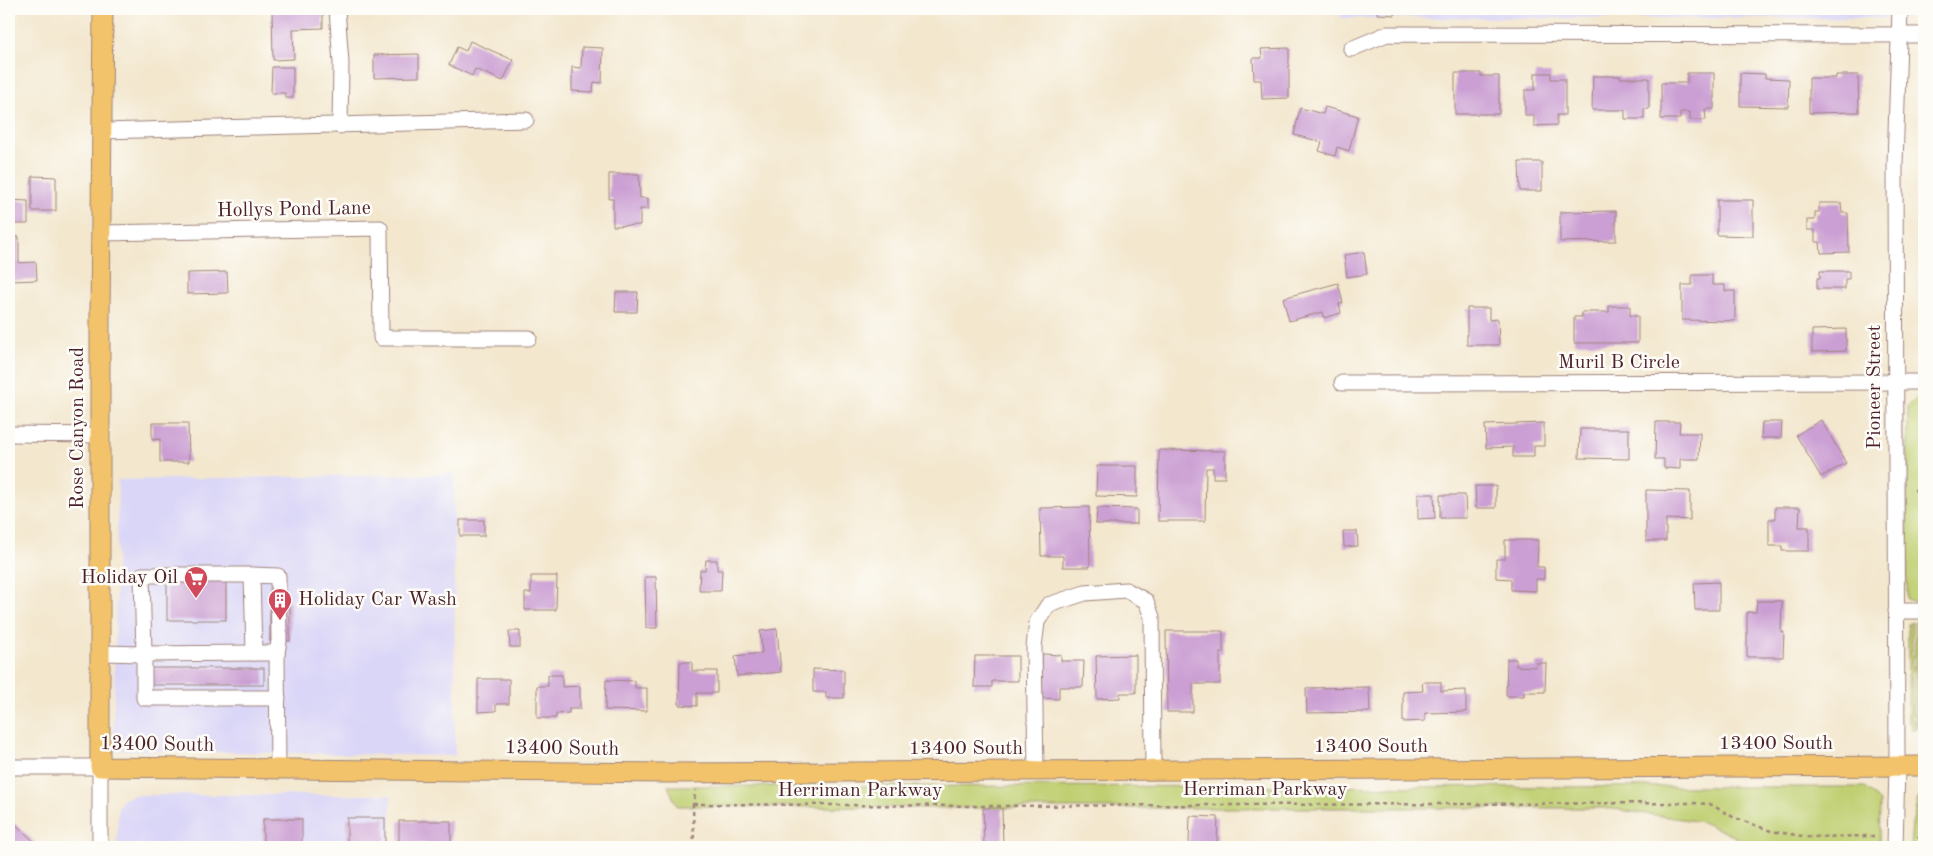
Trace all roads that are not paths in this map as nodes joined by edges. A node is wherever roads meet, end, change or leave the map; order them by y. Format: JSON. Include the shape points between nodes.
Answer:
{"nodes":[{"id":1,"x":103,"y":9,"type":"edge"},
{"id":2,"x":337,"y":9,"type":"edge"},
{"id":3,"x":1900,"y":9,"type":"edge"},
{"id":4,"x":1900,"y":35,"type":"junction"},
{"id":5,"x":1924,"y":35,"type":"edge"},
{"id":6,"x":1351,"y":49,"type":"dead end"},
{"id":7,"x":526,"y":120,"type":"dead end"},
{"id":8,"x":340,"y":126,"type":"junction"},
{"id":9,"x":102,"y":131,"type":"junction"},
{"id":10,"x":101,"y":233,"type":"junction"},
{"id":11,"x":529,"y":338,"type":"dead end"},
{"id":12,"x":1924,"y":382,"type":"edge"},
{"id":13,"x":1342,"y":383,"type":"dead end"},
{"id":14,"x":1895,"y":383,"type":"junction"},
{"id":15,"x":9,"y":434,"type":"edge"},
{"id":16,"x":100,"y":435,"type":"junction"},
{"id":17,"x":252,"y":575,"type":"junction"},
{"id":18,"x":1896,"y":611,"type":"junction"},
{"id":19,"x":1924,"y":611,"type":"edge"},
{"id":20,"x":101,"y":653,"type":"junction"},
{"id":21,"x":254,"y":653,"type":"junction"},
{"id":22,"x":277,"y":653,"type":"junction"},
{"id":23,"x":144,"y":654,"type":"junction"},
{"id":24,"x":278,"y":698,"type":"junction"},
{"id":25,"x":1897,"y":766,"type":"junction"},
{"id":26,"x":1924,"y":766,"type":"edge"},
{"id":27,"x":9,"y":767,"type":"edge"},
{"id":28,"x":100,"y":767,"type":"junction"},
{"id":29,"x":278,"y":769,"type":"junction"},
{"id":30,"x":1036,"y":771,"type":"junction"},
{"id":31,"x":1153,"y":771,"type":"junction"},
{"id":32,"x":100,"y":847,"type":"edge"},
{"id":33,"x":1895,"y":847,"type":"edge"}],
"edges":[{"from":1,"to":9,"type":"main road","name":"Rose Canyon Road"},
{"from":2,"to":8,"type":"street","via":[[341,63]]},
{"from":3,"to":4,"type":"street","name":"Pioneer Street"},
{"from":4,"to":5,"type":"street"},
{"from":4,"to":6,"type":"street","via":[[1387,34]]},
{"from":4,"to":14,"type":"street","name":"Pioneer Street","via":[[1895,164]]},
{"from":7,"to":8,"type":"street"},
{"from":8,"to":9,"type":"street"},
{"from":9,"to":10,"type":"main road","name":"Rose Canyon Road"},
{"from":10,"to":11,"type":"street","name":"Hollys Pond Lane","via":[[380,228],[381,338]]},
{"from":10,"to":16,"type":"main road","name":"Rose Canyon Road"},
{"from":12,"to":14,"type":"street","name":"Muril B Circle"},
{"from":13,"to":14,"type":"street","name":"Muril B Circle"},
{"from":14,"to":18,"type":"street","name":"Pioneer Street"},
{"from":15,"to":16,"type":"street"},
{"from":16,"to":20,"type":"main road","name":"Rose Canyon Road"},
{"from":17,"to":21,"type":"street"},
{"from":17,"to":22,"type":"street","via":[[278,576]]},
{"from":17,"to":23,"type":"street","via":[[142,575]]},
{"from":18,"to":19,"type":"street"},
{"from":18,"to":25,"type":"street","name":"Pioneer Street"},
{"from":20,"to":23,"type":"street"},
{"from":20,"to":28,"type":"main road","name":"Rose Canyon Road"},
{"from":21,"to":22,"type":"street"},
{"from":21,"to":23,"type":"street"},
{"from":22,"to":24,"type":"street"},
{"from":23,"to":24,"type":"street","via":[[144,698]]},
{"from":24,"to":29,"type":"street"},
{"from":25,"to":26,"type":"main road","name":"13400 South"},
{"from":25,"to":31,"type":"main road","name":"13400 South"},
{"from":25,"to":33,"type":"street","name":"Pioneer Street"},
{"from":27,"to":28,"type":"street","name":"13400 South"},
{"from":28,"to":29,"type":"main road","name":"13400 South"},
{"from":28,"to":32,"type":"street","name":"Rose Canyon Road"},
{"from":29,"to":30,"type":"main road","name":"13400 South","via":[[665,773]]},
{"from":30,"to":31,"type":"main road","name":"13400 South"},
{"from":30,"to":31,"type":"street","via":[[1034,647],[1037,622],[1048,605],[1085,593],[1126,590],[1146,601],[1152,617]]}]}
